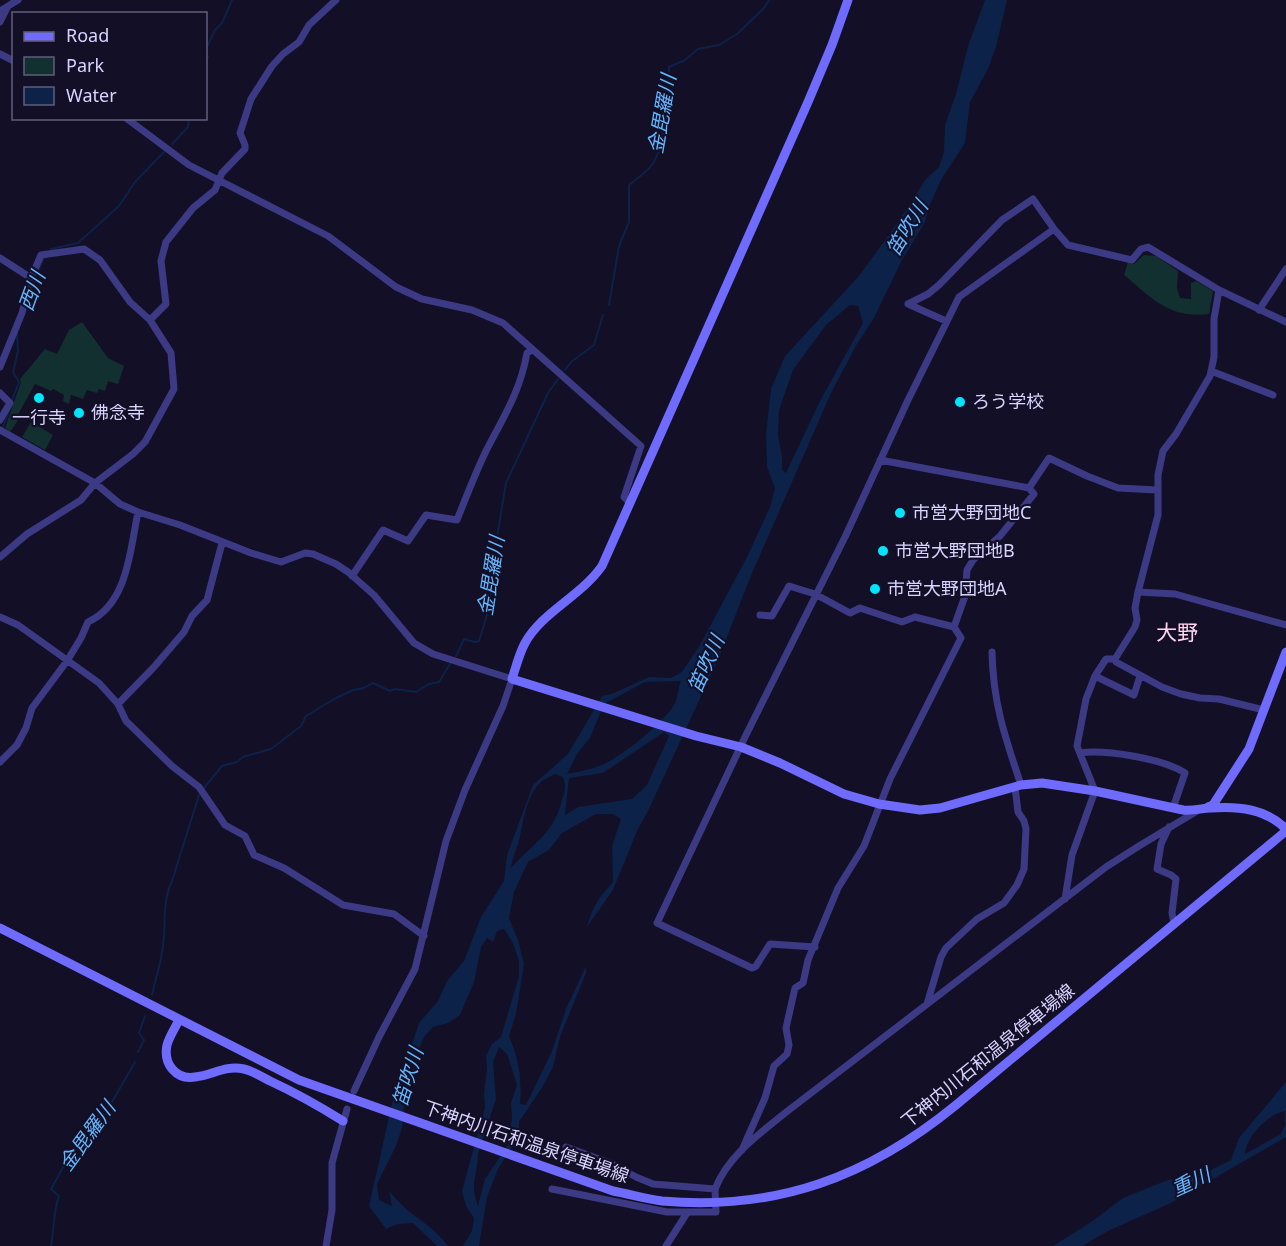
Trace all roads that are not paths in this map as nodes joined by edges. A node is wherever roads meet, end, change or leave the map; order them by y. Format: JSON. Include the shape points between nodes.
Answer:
{"nodes":[{"id":1,"x":18,"y":0,"type":"edge"},
{"id":2,"x":336,"y":0,"type":"edge"},
{"id":3,"x":848,"y":0,"type":"edge"},
{"id":4,"x":8,"y":6,"type":"junction"},
{"id":5,"x":0,"y":11,"type":"edge"},
{"id":6,"x":0,"y":22,"type":"edge"},
{"id":7,"x":129,"y":120,"type":"edge"},
{"id":8,"x":218,"y":182,"type":"junction"},
{"id":9,"x":1054,"y":229,"type":"junction"},
{"id":10,"x":0,"y":258,"type":"edge"},
{"id":11,"x":1286,"y":269,"type":"edge"},
{"id":12,"x":31,"y":278,"type":"junction"},
{"id":13,"x":1219,"y":290,"type":"junction"},
{"id":14,"x":1259,"y":310,"type":"junction"},
{"id":15,"x":150,"y":320,"type":"junction"},
{"id":16,"x":946,"y":321,"type":"junction"},
{"id":17,"x":1286,"y":322,"type":"edge"},
{"id":18,"x":532,"y":350,"type":"junction"},
{"id":19,"x":0,"y":366,"type":"edge"},
{"id":20,"x":1211,"y":371,"type":"junction"},
{"id":21,"x":0,"y":393,"type":"edge"},
{"id":22,"x":1273,"y":395,"type":"dead end"},
{"id":23,"x":0,"y":420,"type":"edge"},
{"id":24,"x":0,"y":430,"type":"edge"},
{"id":25,"x":880,"y":460,"type":"junction"},
{"id":26,"x":95,"y":483,"type":"junction"},
{"id":27,"x":1029,"y":488,"type":"junction"},
{"id":28,"x":1157,"y":490,"type":"junction"},
{"id":29,"x":630,"y":503,"type":"junction"},
{"id":30,"x":138,"y":512,"type":"junction"},
{"id":31,"x":222,"y":543,"type":"junction"},
{"id":32,"x":0,"y":557,"type":"edge"},
{"id":33,"x":352,"y":576,"type":"junction"},
{"id":34,"x":1138,"y":592,"type":"junction"},
{"id":35,"x":815,"y":594,"type":"junction"},
{"id":36,"x":760,"y":615,"type":"dead end"},
{"id":37,"x":0,"y":617,"type":"edge"},
{"id":38,"x":1286,"y":625,"type":"edge"},
{"id":39,"x":954,"y":627,"type":"junction"},
{"id":40,"x":992,"y":652,"type":"dead end"},
{"id":41,"x":1286,"y":652,"type":"edge"},
{"id":42,"x":1115,"y":659,"type":"junction"},
{"id":43,"x":67,"y":661,"type":"junction"},
{"id":44,"x":1095,"y":676,"type":"junction"},
{"id":45,"x":1140,"y":676,"type":"junction"},
{"id":46,"x":512,"y":679,"type":"junction"},
{"id":47,"x":118,"y":704,"type":"junction"},
{"id":48,"x":1264,"y":710,"type":"junction"},
{"id":49,"x":741,"y":747,"type":"junction"},
{"id":50,"x":1080,"y":753,"type":"junction"},
{"id":51,"x":0,"y":762,"type":"edge"},
{"id":52,"x":1018,"y":786,"type":"junction"},
{"id":53,"x":1095,"y":790,"type":"junction"},
{"id":54,"x":879,"y":804,"type":"junction"},
{"id":55,"x":1208,"y":807,"type":"junction"},
{"id":56,"x":1173,"y":808,"type":"junction"},
{"id":57,"x":1197,"y":811,"type":"junction"},
{"id":58,"x":1169,"y":827,"type":"junction"},
{"id":59,"x":1286,"y":830,"type":"edge"},
{"id":60,"x":1065,"y":899,"type":"junction"},
{"id":61,"x":1174,"y":924,"type":"junction"},
{"id":62,"x":0,"y":928,"type":"edge"},
{"id":63,"x":424,"y":936,"type":"junction"},
{"id":64,"x":814,"y":947,"type":"junction"},
{"id":65,"x":927,"y":1005,"type":"junction"},
{"id":66,"x":179,"y":1020,"type":"junction"},
{"id":67,"x":354,"y":1091,"type":"dead end"},
{"id":68,"x":347,"y":1109,"type":"dead end"},
{"id":69,"x":343,"y":1121,"type":"junction"},
{"id":70,"x":566,"y":1147,"type":"dead end"},
{"id":71,"x":742,"y":1149,"type":"junction"},
{"id":72,"x":552,"y":1189,"type":"dead end"},
{"id":73,"x":715,"y":1189,"type":"junction"},
{"id":74,"x":716,"y":1202,"type":"junction"},
{"id":75,"x":687,"y":1213,"type":"junction"},
{"id":76,"x":326,"y":1246,"type":"edge"},
{"id":77,"x":666,"y":1246,"type":"edge"}],
"edges":[{"from":1,"to":4,"type":"street"},
{"from":2,"to":8,"type":"street","via":[[272,66],[251,99],[242,126],[245,149],[222,172]]},
{"from":3,"to":29,"type":"street","via":[[808,102]]},
{"from":4,"to":5,"type":"street"},
{"from":4,"to":6,"type":"street"},
{"from":7,"to":8,"type":"street"},
{"from":8,"to":15,"type":"street","via":[[166,242],[161,261],[166,304]]},
{"from":8,"to":18,"type":"street","via":[[328,236],[396,287],[422,299],[472,310],[503,323]]},
{"from":9,"to":13,"type":"street","via":[[1068,245],[1132,260],[1148,247]]},
{"from":9,"to":16,"type":"street","via":[[959,297]]},
{"from":9,"to":16,"type":"street","via":[[1033,199],[1002,220],[939,285],[908,304]]},
{"from":10,"to":12,"type":"street"},
{"from":11,"to":14,"type":"street"},
{"from":12,"to":15,"type":"street","via":[[41,255],[84,249],[100,260],[130,302]]},
{"from":12,"to":19,"type":"street","via":[[22,313]]},
{"from":13,"to":14,"type":"street"},
{"from":13,"to":20,"type":"street"},
{"from":14,"to":17,"type":"street"},
{"from":15,"to":26,"type":"street","via":[[171,353],[174,389],[145,442]]},
{"from":16,"to":25,"type":"street"},
{"from":18,"to":29,"type":"street","via":[[641,446],[624,497]]},
{"from":18,"to":33,"type":"street","via":[[527,353],[516,394],[457,520],[426,515],[408,541],[383,530]]},
{"from":20,"to":22,"type":"street"},
{"from":20,"to":28,"type":"street","via":[[1163,451]]},
{"from":21,"to":23,"type":"street","via":[[10,403]]},
{"from":24,"to":26,"type":"street"},
{"from":25,"to":27,"type":"street"},
{"from":25,"to":35,"type":"street"},
{"from":26,"to":30,"type":"street","via":[[120,504]]},
{"from":26,"to":32,"type":"street","via":[[81,500],[27,534]]},
{"from":27,"to":28,"type":"street","via":[[1049,458],[1118,488]]},
{"from":27,"to":39,"type":"street","via":[[1034,494],[1000,536],[973,560]]},
{"from":28,"to":34,"type":"street","via":[[1158,514]]},
{"from":29,"to":46,"type":"street","via":[[602,566],[587,585],[535,629],[519,655]]},
{"from":30,"to":31,"type":"street"},
{"from":30,"to":43,"type":"street","via":[[117,595],[110,606],[88,622]]},
{"from":31,"to":33,"type":"street","via":[[281,562],[313,554]]},
{"from":31,"to":47,"type":"street","via":[[207,600],[154,668]]},
{"from":33,"to":46,"type":"street","via":[[374,595],[414,643],[433,654]]},
{"from":34,"to":38,"type":"street","via":[[1175,594]]},
{"from":34,"to":42,"type":"street","via":[[1135,627]]},
{"from":35,"to":36,"type":"street","via":[[789,586],[772,616]]},
{"from":35,"to":39,"type":"street","via":[[850,613],[860,608],[902,622],[915,617]]},
{"from":35,"to":49,"type":"street"},
{"from":37,"to":43,"type":"street","via":[[18,625]]},
{"from":39,"to":54,"type":"street","via":[[962,638]]},
{"from":40,"to":52,"type":"street","via":[[994,697]]},
{"from":41,"to":48,"type":"street"},
{"from":42,"to":44,"type":"street","via":[[1106,658]]},
{"from":42,"to":45,"type":"street"},
{"from":43,"to":47,"type":"street","via":[[99,683]]},
{"from":43,"to":51,"type":"street","via":[[32,708],[17,746]]},
{"from":44,"to":45,"type":"street","via":[[1134,695]]},
{"from":44,"to":50,"type":"street","via":[[1077,741]]},
{"from":45,"to":48,"type":"street","via":[[1181,694]]},
{"from":46,"to":49,"type":"street"},
{"from":46,"to":63,"type":"street","via":[[446,841]]},
{"from":47,"to":63,"type":"street","via":[[126,721],[199,787],[225,825],[245,836],[254,855],[284,868],[343,905],[394,914]]},
{"from":48,"to":55,"type":"street","via":[[1249,749]]},
{"from":49,"to":54,"type":"street","via":[[844,794]]},
{"from":49,"to":64,"type":"street","via":[[657,923],[753,968],[770,944]]},
{"from":50,"to":53,"type":"street"},
{"from":50,"to":56,"type":"street","via":[[1091,751],[1158,761],[1180,770],[1185,773]]},
{"from":52,"to":53,"type":"street","via":[[1042,783]]},
{"from":52,"to":54,"type":"street","via":[[940,808],[920,810]]},
{"from":52,"to":65,"type":"street","via":[[1018,812],[1026,828],[1024,869],[1004,903],[977,919],[946,948]]},
{"from":53,"to":56,"type":"street"},
{"from":53,"to":60,"type":"street","via":[[1072,855]]},
{"from":54,"to":64,"type":"street","via":[[864,846],[838,888]]},
{"from":55,"to":57,"type":"street"},
{"from":55,"to":59,"type":"street","via":[[1259,812],[1278,821]]},
{"from":56,"to":57,"type":"street"},
{"from":57,"to":58,"type":"street"},
{"from":58,"to":60,"type":"street"},
{"from":58,"to":61,"type":"street","via":[[1161,844],[1157,869],[1176,879]]},
{"from":59,"to":61,"type":"street","name":"下神内川石和温泉停車場線"},
{"from":60,"to":65,"type":"street"},
{"from":61,"to":74,"type":"street","name":"下神内川石和温泉停車場線","via":[[907,1143],[857,1170],[795,1191]]},
{"from":62,"to":66,"type":"street","name":"下神内川石和温泉停車場線"},
{"from":63,"to":67,"type":"street","via":[[414,969]]},
{"from":64,"to":71,"type":"street","via":[[803,983],[795,988],[791,1001],[787,1054],[774,1066],[765,1098]]},
{"from":65,"to":71,"type":"street"},
{"from":66,"to":69,"type":"street","via":[[167,1044],[166,1056],[169,1067],[177,1074],[192,1078],[223,1068],[245,1069],[303,1096]]},
{"from":66,"to":74,"type":"street","name":"下神内川石和温泉停車場線","via":[[299,1080],[536,1165],[613,1191],[660,1201]]},
{"from":68,"to":69,"type":"street"},
{"from":69,"to":76,"type":"street","via":[[332,1163],[332,1210]]},
{"from":70,"to":73,"type":"street","via":[[653,1184]]},
{"from":71,"to":73,"type":"street"},
{"from":72,"to":75,"type":"street"},
{"from":73,"to":74,"type":"street"},
{"from":74,"to":75,"type":"street","via":[[716,1212]]},
{"from":75,"to":77,"type":"street"}]}
